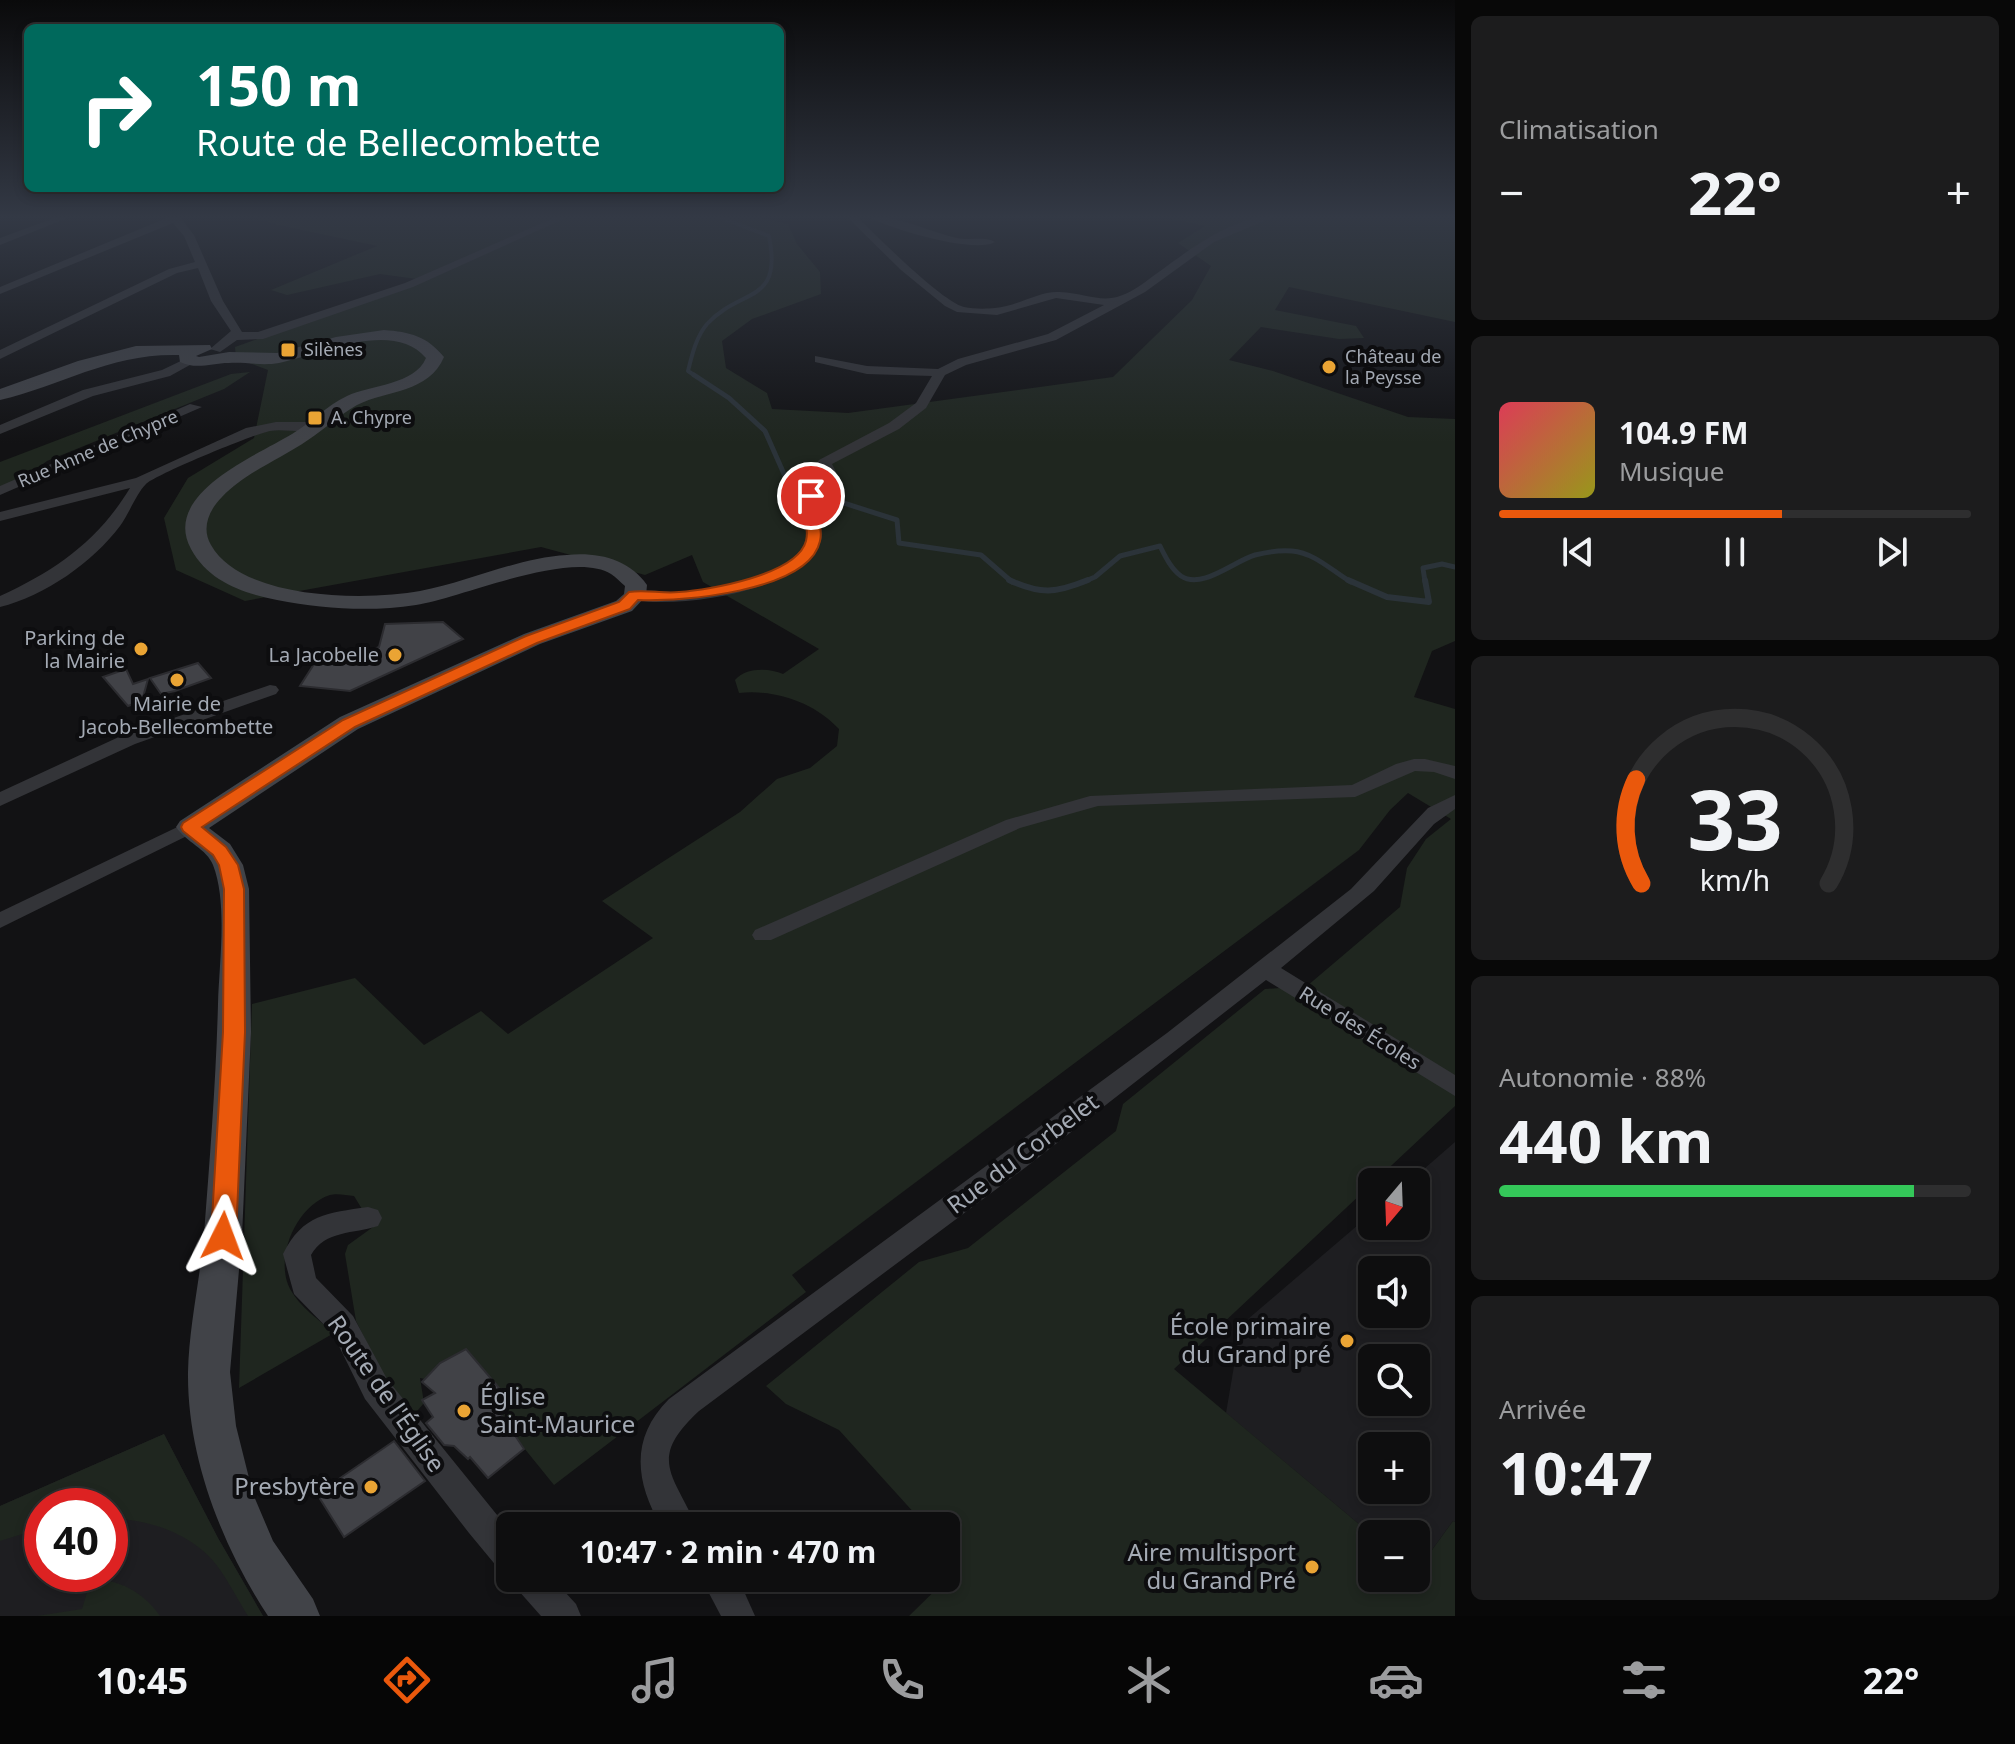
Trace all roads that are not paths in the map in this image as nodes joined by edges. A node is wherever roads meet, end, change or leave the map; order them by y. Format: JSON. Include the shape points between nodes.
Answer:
{"nodes":[{"id":1,"x":129,"y":292,"type":"edge"},
{"id":2,"x":214,"y":292,"type":"edge"},
{"id":3,"x":387,"y":292,"type":"edge"},
{"id":4,"x":935,"y":292,"type":"edge"},
{"id":5,"x":1136,"y":292,"type":"edge"},
{"id":6,"x":1112,"y":303,"type":"junction"},
{"id":7,"x":234,"y":336,"type":"junction"},
{"id":8,"x":219,"y":353,"type":"junction"},
{"id":9,"x":0,"y":355,"type":"edge"},
{"id":10,"x":191,"y":357,"type":"junction"},
{"id":11,"x":819,"y":359,"type":"dead end"},
{"id":12,"x":940,"y":373,"type":"junction"},
{"id":13,"x":0,"y":395,"type":"edge"},
{"id":14,"x":195,"y":407,"type":"dead end"},
{"id":15,"x":317,"y":426,"type":"junction"},
{"id":16,"x":260,"y":429,"type":"junction"},
{"id":17,"x":0,"y":430,"type":"edge"},
{"id":18,"x":296,"y":440,"type":"junction"},
{"id":19,"x":141,"y":481,"type":"junction"},
{"id":20,"x":0,"y":491,"type":"edge"},
{"id":21,"x":0,"y":517,"type":"edge"},
{"id":22,"x":635,"y":596,"type":"junction"},
{"id":23,"x":2,"y":600,"type":"edge"},
{"id":24,"x":270,"y":690,"type":"dead end"},
{"id":25,"x":1455,"y":773,"type":"edge"},
{"id":26,"x":0,"y":800,"type":"edge"},
{"id":27,"x":1455,"y":801,"type":"edge"},
{"id":28,"x":190,"y":827,"type":"junction"},
{"id":29,"x":0,"y":921,"type":"edge"},
{"id":30,"x":763,"y":935,"type":"dead end"},
{"id":31,"x":1265,"y":969,"type":"junction"},
{"id":32,"x":1455,"y":1087,"type":"edge"},
{"id":33,"x":368,"y":1218,"type":"dead end"},
{"id":34,"x":671,"y":1512,"type":"edge"},
{"id":35,"x":496,"y":1539,"type":"edge"},
{"id":36,"x":543,"y":1592,"type":"edge"},
{"id":37,"x":728,"y":1592,"type":"edge"},
{"id":38,"x":296,"y":1616,"type":"edge"},
{"id":39,"x":564,"y":1616,"type":"edge"},
{"id":40,"x":738,"y":1616,"type":"edge"}],
"edges":[{"from":1,"to":9,"type":"street"},
{"from":2,"to":7,"type":"street","via":[[237,331]]},
{"from":3,"to":7,"type":"street","via":[[259,336]]},
{"from":4,"to":6,"type":"street","via":[[961,310],[997,312],[1056,295]]},
{"from":5,"to":6,"type":"street"},
{"from":6,"to":12,"type":"street","via":[[1052,337]]},
{"from":7,"to":8,"type":"street"},
{"from":8,"to":10,"type":"street","via":[[207,362]]},
{"from":8,"to":15,"type":"street","via":[[242,361],[277,358],[365,336],[406,339],[433,352],[434,362],[426,373],[356,399]]},
{"from":10,"to":13,"type":"street","via":[[150,350],[120,355]]},
{"from":10,"to":17,"type":"street","via":[[166,373],[88,393]]},
{"from":11,"to":12,"type":"street","via":[[867,370]]},
{"from":12,"to":22,"type":"street","via":[[932,392],[894,426],[824,463],[833,480],[805,506],[814,524],[813,543],[799,560],[753,582],[710,593]]},
{"from":14,"to":20,"type":"street","name":"Rue Anne de Chypre"},
{"from":15,"to":16,"type":"street","name":"Rue Anne de Chypre"},
{"from":15,"to":18,"type":"street"},
{"from":16,"to":18,"type":"street","via":[[282,431]]},
{"from":16,"to":19,"type":"street","name":"Rue Anne de Chypre"},
{"from":18,"to":22,"type":"street","via":[[216,490],[197,518],[197,541],[205,556],[239,581],[306,599],[397,601],[581,559],[620,567],[636,585]]},
{"from":19,"to":21,"type":"street","name":"Rue Anne de Chypre"},
{"from":19,"to":23,"type":"street","via":[[97,547],[43,584]]},
{"from":22,"to":28,"type":"street","via":[[624,606],[532,639],[349,723]]},
{"from":24,"to":26,"type":"street","via":[[128,740]]},
{"from":25,"to":30,"type":"street","via":[[1412,764],[1355,791],[1107,800],[1067,807],[1013,824]]},
{"from":27,"to":31,"type":"street","name":"Rue du Corbelet","via":[[1436,808],[1390,863]]},
{"from":28,"to":29,"type":"street"},
{"from":28,"to":38,"type":"street","via":[[220,851],[234,889],[234,1032],[209,1372],[214,1426],[231,1494],[256,1557]]},
{"from":31,"to":32,"type":"street","name":"Rue des Écoles"},
{"from":31,"to":34,"type":"street","name":"Rue du Corbelet","via":[[1026,1155],[788,1326],[671,1418],[654,1453],[652,1472]]},
{"from":33,"to":35,"type":"street","name":"Route de l'Église","via":[[330,1224],[307,1236],[297,1254],[304,1285],[343,1325],[376,1389]]},
{"from":36,"to":39,"type":"street"},
{"from":37,"to":40,"type":"street"}]}
